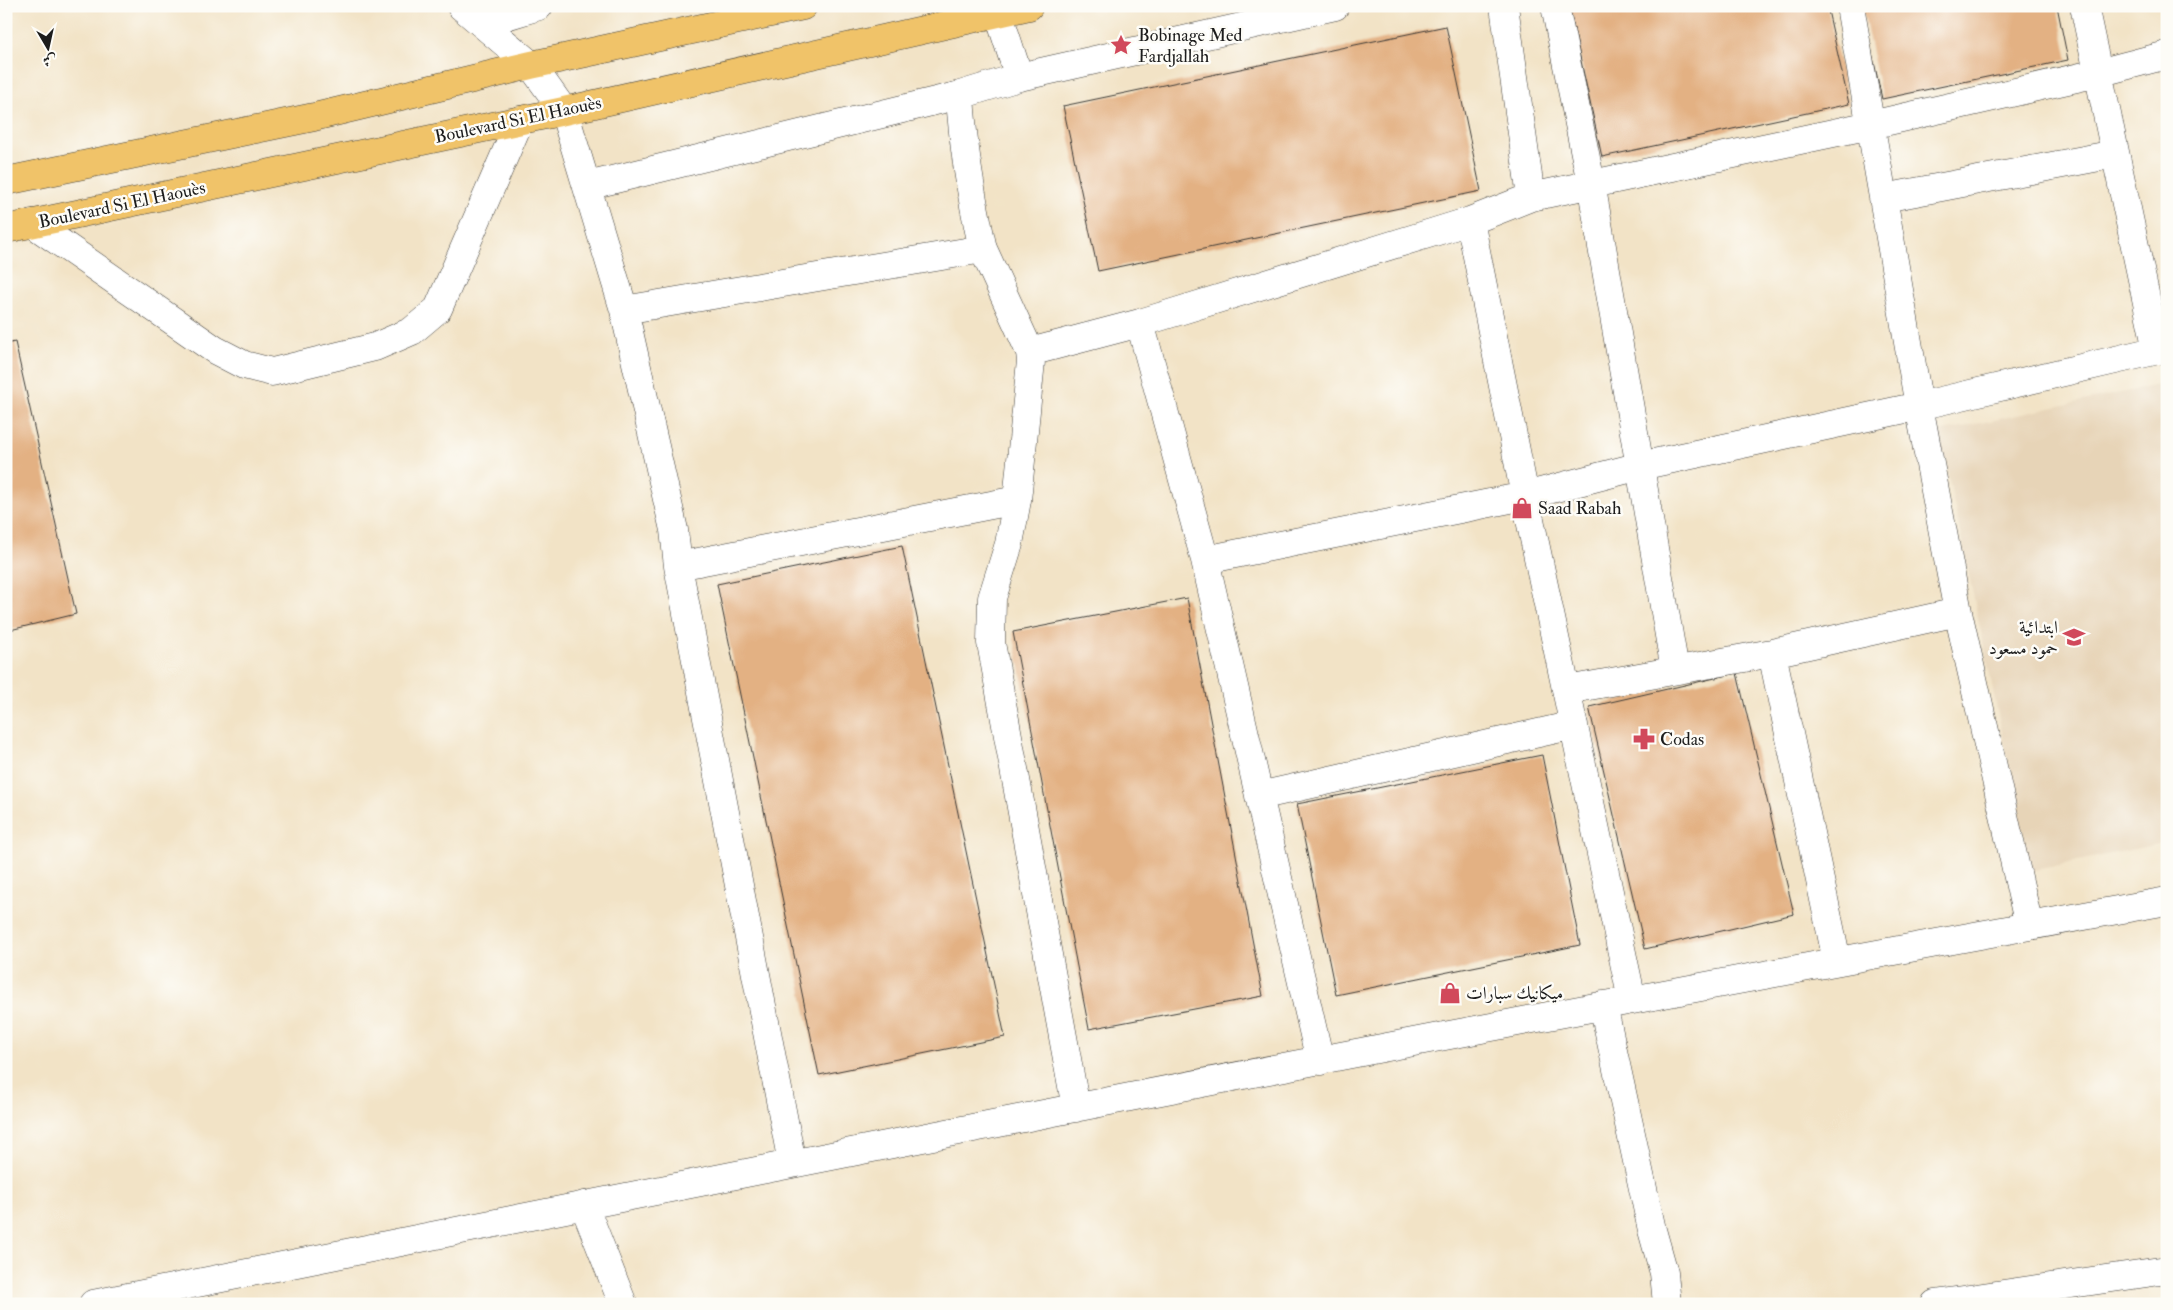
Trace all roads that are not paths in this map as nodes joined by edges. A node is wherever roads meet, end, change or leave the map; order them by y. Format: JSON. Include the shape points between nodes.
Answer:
{"nodes":[{"id":1,"x":460,"y":6,"type":"edge"},
{"id":2,"x":539,"y":6,"type":"edge"},
{"id":3,"x":803,"y":6,"type":"edge"},
{"id":4,"x":1029,"y":6,"type":"edge"},
{"id":5,"x":1335,"y":6,"type":"edge"},
{"id":6,"x":1504,"y":6,"type":"edge"},
{"id":7,"x":1555,"y":6,"type":"edge"},
{"id":8,"x":1850,"y":6,"type":"edge"},
{"id":9,"x":2084,"y":6,"type":"edge"},
{"id":10,"x":998,"y":9,"type":"edge"},
{"id":11,"x":483,"y":23,"type":"junction"},
{"id":12,"x":2167,"y":55,"type":"edge"},
{"id":13,"x":530,"y":65,"type":"junction"},
{"id":14,"x":2098,"y":73,"type":"junction"},
{"id":15,"x":1019,"y":77,"type":"junction"},
{"id":16,"x":960,"y":94,"type":"junction"},
{"id":17,"x":564,"y":111,"type":"junction"},
{"id":18,"x":520,"y":120,"type":"junction"},
{"id":19,"x":1871,"y":125,"type":"junction"},
{"id":20,"x":2115,"y":154,"type":"junction"},
{"id":21,"x":6,"y":181,"type":"edge"},
{"id":22,"x":1591,"y":183,"type":"junction"},
{"id":23,"x":587,"y":186,"type":"junction"},
{"id":24,"x":1531,"y":197,"type":"junction"},
{"id":25,"x":1884,"y":198,"type":"junction"},
{"id":26,"x":1470,"y":221,"type":"junction"},
{"id":27,"x":19,"y":226,"type":"edge"},
{"id":28,"x":983,"y":249,"type":"junction"},
{"id":29,"x":624,"y":310,"type":"junction"},
{"id":30,"x":1140,"y":323,"type":"junction"},
{"id":31,"x":2162,"y":349,"type":"edge"},
{"id":32,"x":1030,"y":352,"type":"junction"},
{"id":33,"x":1919,"y":406,"type":"junction"},
{"id":34,"x":1640,"y":466,"type":"junction"},
{"id":35,"x":1525,"y":496,"type":"junction"},
{"id":36,"x":1017,"y":500,"type":"junction"},
{"id":37,"x":1205,"y":560,"type":"junction"},
{"id":38,"x":678,"y":566,"type":"junction"},
{"id":39,"x":1958,"y":612,"type":"junction"},
{"id":40,"x":1772,"y":653,"type":"junction"},
{"id":41,"x":1675,"y":670,"type":"junction"},
{"id":42,"x":1566,"y":690,"type":"junction"},
{"id":43,"x":1574,"y":725,"type":"junction"},
{"id":44,"x":1259,"y":796,"type":"junction"},
{"id":45,"x":2167,"y":901,"type":"edge"},
{"id":46,"x":2029,"y":926,"type":"junction"},
{"id":47,"x":1837,"y":962,"type":"junction"},
{"id":48,"x":1632,"y":1000,"type":"junction"},
{"id":49,"x":1604,"y":1006,"type":"junction"},
{"id":50,"x":1320,"y":1061,"type":"junction"},
{"id":51,"x":1076,"y":1108,"type":"junction"},
{"id":52,"x":792,"y":1163,"type":"junction"},
{"id":53,"x":584,"y":1205,"type":"junction"},
{"id":54,"x":2167,"y":1270,"type":"edge"},
{"id":55,"x":93,"y":1304,"type":"edge"},
{"id":56,"x":623,"y":1304,"type":"edge"},
{"id":57,"x":1667,"y":1304,"type":"edge"},
{"id":58,"x":1935,"y":1304,"type":"edge"}],
"edges":[{"from":1,"to":11,"type":"street"},
{"from":2,"to":11,"type":"street"},
{"from":3,"to":13,"type":"main road"},
{"from":4,"to":10,"type":"main road","name":"Boulevard Si El Haouès"},
{"from":5,"to":15,"type":"street"},
{"from":6,"to":24,"type":"street"},
{"from":7,"to":22,"type":"street"},
{"from":8,"to":19,"type":"street"},
{"from":9,"to":14,"type":"street"},
{"from":10,"to":15,"type":"street"},
{"from":10,"to":17,"type":"main road","name":"Boulevard Si El Haouès"},
{"from":11,"to":13,"type":"street"},
{"from":12,"to":14,"type":"street"},
{"from":13,"to":17,"type":"street"},
{"from":13,"to":21,"type":"main road","via":[[314,117]]},
{"from":14,"to":19,"type":"street"},
{"from":14,"to":20,"type":"street"},
{"from":15,"to":16,"type":"street"},
{"from":16,"to":23,"type":"street"},
{"from":16,"to":28,"type":"street","via":[[970,194]]},
{"from":17,"to":18,"type":"main road","name":"Boulevard Si El Haouès"},
{"from":17,"to":23,"type":"street"},
{"from":18,"to":27,"type":"main road","name":"Boulevard Si El Haouès"},
{"from":18,"to":27,"type":"street","via":[[438,309],[412,331],[375,347],[272,372],[244,365],[215,350]]},
{"from":19,"to":22,"type":"street"},
{"from":19,"to":25,"type":"street"},
{"from":20,"to":25,"type":"street"},
{"from":20,"to":31,"type":"street"},
{"from":22,"to":24,"type":"street"},
{"from":22,"to":34,"type":"street"},
{"from":23,"to":29,"type":"street"},
{"from":24,"to":26,"type":"street"},
{"from":25,"to":33,"type":"street"},
{"from":26,"to":30,"type":"street"},
{"from":26,"to":35,"type":"street"},
{"from":28,"to":29,"type":"street"},
{"from":28,"to":32,"type":"street"},
{"from":29,"to":38,"type":"street","via":[[674,530]]},
{"from":30,"to":32,"type":"street"},
{"from":30,"to":37,"type":"street"},
{"from":31,"to":33,"type":"street"},
{"from":32,"to":36,"type":"street","via":[[1032,370]]},
{"from":33,"to":34,"type":"street"},
{"from":33,"to":39,"type":"street"},
{"from":34,"to":35,"type":"street"},
{"from":34,"to":41,"type":"street"},
{"from":35,"to":37,"type":"street"},
{"from":35,"to":42,"type":"street"},
{"from":36,"to":38,"type":"street"},
{"from":36,"to":51,"type":"street","via":[[1009,544],[992,598],[991,643]]},
{"from":37,"to":44,"type":"street"},
{"from":38,"to":52,"type":"street"},
{"from":39,"to":40,"type":"street"},
{"from":39,"to":46,"type":"street"},
{"from":40,"to":41,"type":"street"},
{"from":40,"to":47,"type":"street"},
{"from":41,"to":42,"type":"street"},
{"from":42,"to":43,"type":"street"},
{"from":43,"to":44,"type":"street"},
{"from":43,"to":48,"type":"street"},
{"from":44,"to":50,"type":"street"},
{"from":45,"to":46,"type":"street"},
{"from":46,"to":47,"type":"street"},
{"from":47,"to":48,"type":"street"},
{"from":48,"to":49,"type":"street"},
{"from":49,"to":50,"type":"street"},
{"from":49,"to":57,"type":"street","via":[[1664,1273]]},
{"from":50,"to":51,"type":"street"},
{"from":51,"to":52,"type":"street"},
{"from":52,"to":53,"type":"street"},
{"from":53,"to":55,"type":"street"},
{"from":53,"to":56,"type":"street"},
{"from":54,"to":58,"type":"street"}]}
